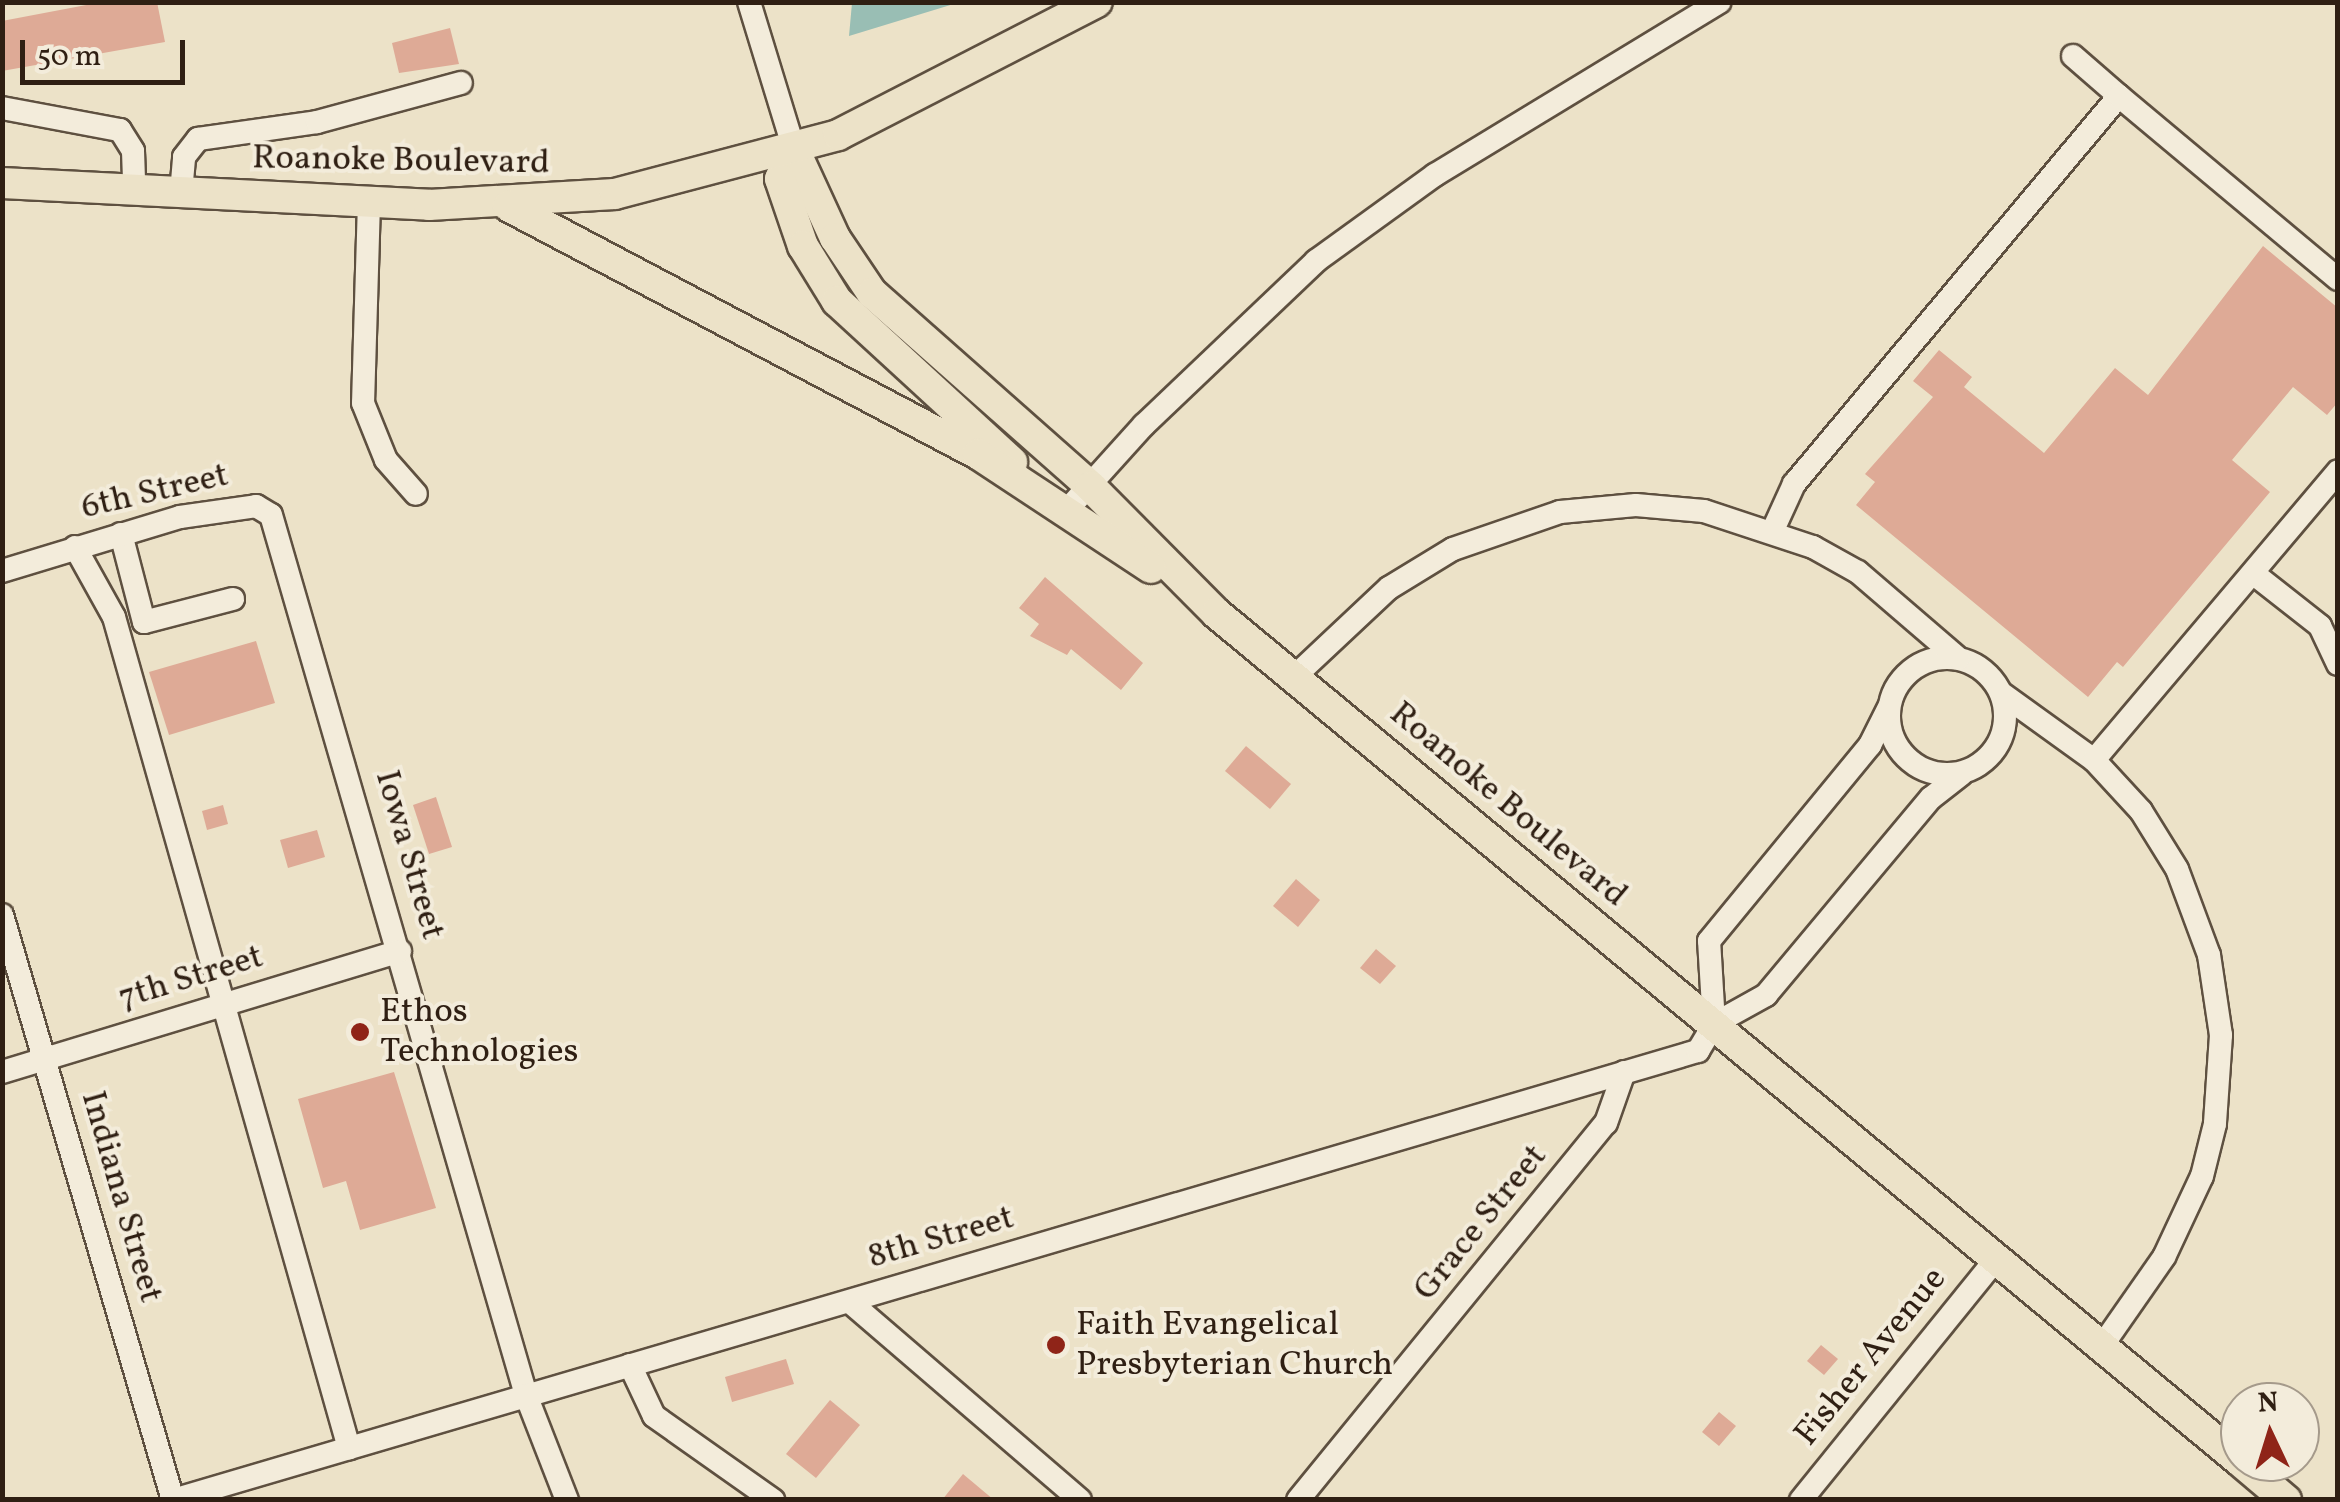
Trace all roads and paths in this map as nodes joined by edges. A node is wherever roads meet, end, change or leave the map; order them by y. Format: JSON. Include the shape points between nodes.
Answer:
{"nodes":[{"id":1,"x":749,"y":2,"type":"edge"},
{"id":2,"x":1097,"y":2,"type":"edge"},
{"id":3,"x":1719,"y":2,"type":"edge"},
{"id":4,"x":2073,"y":56,"type":"dead end"},
{"id":5,"x":461,"y":83,"type":"dead end"},
{"id":6,"x":2119,"y":96,"type":"junction"},
{"id":7,"x":2,"y":108,"type":"edge"},
{"id":8,"x":794,"y":149,"type":"junction"},
{"id":9,"x":2,"y":184,"type":"edge"},
{"id":10,"x":134,"y":190,"type":"junction"},
{"id":11,"x":181,"y":193,"type":"junction"},
{"id":12,"x":370,"y":202,"type":"junction"},
{"id":13,"x":505,"y":205,"type":"junction"},
{"id":14,"x":2338,"y":279,"type":"edge"},
{"id":15,"x":2338,"y":471,"type":"edge"},
{"id":16,"x":1090,"y":488,"type":"junction"},
{"id":17,"x":1041,"y":490,"type":"junction"},
{"id":18,"x":416,"y":494,"type":"dead end"},
{"id":19,"x":1068,"y":510,"type":"junction"},
{"id":20,"x":1772,"y":530,"type":"junction"},
{"id":21,"x":121,"y":534,"type":"junction"},
{"id":22,"x":74,"y":547,"type":"junction"},
{"id":23,"x":2,"y":572,"type":"edge"},
{"id":24,"x":2254,"y":574,"type":"junction"},
{"id":25,"x":233,"y":598,"type":"dead end"},
{"id":26,"x":1216,"y":613,"type":"junction"},
{"id":27,"x":306,"y":622,"type":"joint"},
{"id":28,"x":2329,"y":629,"type":"edge"},
{"id":29,"x":1959,"y":659,"type":"junction"},
{"id":30,"x":2338,"y":664,"type":"edge"},
{"id":31,"x":1293,"y":678,"type":"junction"},
{"id":32,"x":2001,"y":693,"type":"junction"},
{"id":33,"x":1889,"y":707,"type":"junction"},
{"id":34,"x":2094,"y":760,"type":"junction"},
{"id":35,"x":1966,"y":772,"type":"junction"},
{"id":36,"x":2,"y":915,"type":"edge"},
{"id":37,"x":400,"y":952,"type":"junction"},
{"id":38,"x":222,"y":1006,"type":"junction"},
{"id":39,"x":1714,"y":1024,"type":"junction"},
{"id":40,"x":45,"y":1060,"type":"junction"},
{"id":41,"x":2,"y":1072,"type":"edge"},
{"id":42,"x":1624,"y":1072,"type":"junction"},
{"id":43,"x":1996,"y":1259,"type":"junction"},
{"id":44,"x":850,"y":1302,"type":"junction"},
{"id":45,"x":2102,"y":1346,"type":"junction"},
{"id":46,"x":630,"y":1365,"type":"junction"},
{"id":47,"x":526,"y":1395,"type":"junction"},
{"id":48,"x":2220,"y":1445,"type":"edge"},
{"id":49,"x":349,"y":1448,"type":"junction"},
{"id":50,"x":2264,"y":1482,"type":"edge"},
{"id":51,"x":173,"y":1500,"type":"edge"},
{"id":52,"x":567,"y":1500,"type":"edge"},
{"id":53,"x":773,"y":1500,"type":"edge"},
{"id":54,"x":1080,"y":1500,"type":"edge"},
{"id":55,"x":1298,"y":1500,"type":"edge"},
{"id":56,"x":1801,"y":1500,"type":"edge"},
{"id":57,"x":2286,"y":1500,"type":"edge"}],
"edges":[{"from":1,"to":8,"type":"street"},
{"from":2,"to":8,"type":"main road","via":[[912,103]]},
{"from":3,"to":16,"type":"street","via":[[1435,175],[1316,261],[1144,425]]},
{"from":4,"to":6,"type":"street"},
{"from":5,"to":11,"type":"street","via":[[317,122],[198,139],[184,157]]},
{"from":6,"to":14,"type":"street"},
{"from":6,"to":20,"type":"street","via":[[1794,484]]},
{"from":7,"to":10,"type":"street","via":[[120,130],[133,152]]},
{"from":8,"to":13,"type":"main road","name":"Roanoke Boulevard","via":[[615,194]]},
{"from":8,"to":16,"type":"main road","name":"Roanoke Boulevard","via":[[835,238],[872,293]]},
{"from":8,"to":17,"type":"main road","via":[[780,179],[803,246],[837,301]]},
{"from":9,"to":10,"type":"main road","name":"Roanoke Boulevard"},
{"from":10,"to":11,"type":"main road","name":"Roanoke Boulevard"},
{"from":11,"to":12,"type":"main road","name":"Roanoke Boulevard"},
{"from":12,"to":13,"type":"main road","name":"Roanoke Boulevard"},
{"from":12,"to":18,"type":"street","via":[[363,403],[386,460]]},
{"from":13,"to":17,"type":"main road"},
{"from":15,"to":24,"type":"street"},
{"from":16,"to":19,"type":"street"},
{"from":16,"to":26,"type":"main road","name":"Roanoke Boulevard"},
{"from":17,"to":19,"type":"main road"},
{"from":19,"to":26,"type":"main road"},
{"from":20,"to":29,"type":"street","via":[[1858,572]]},
{"from":20,"to":31,"type":"street","via":[[1704,511],[1636,505],[1560,512],[1506,526],[1388,588]]},
{"from":21,"to":22,"type":"street","name":"6th Street"},
{"from":21,"to":25,"type":"street","via":[[144,622]]},
{"from":21,"to":27,"type":"street","name":"6th Street","via":[[227,508],[265,509]]},
{"from":22,"to":23,"type":"street","name":"6th Street"},
{"from":22,"to":38,"type":"street","via":[[114,617]]},
{"from":24,"to":28,"type":"street"},
{"from":24,"to":34,"type":"street"},
{"from":26,"to":31,"type":"main road","name":"Roanoke Boulevard"},
{"from":27,"to":37,"type":"street","name":"Iowa Street"},
{"from":28,"to":30,"type":"street"},
{"from":29,"to":32,"type":"street","via":[[1991,677]]},
{"from":29,"to":33,"type":"street","via":[[1922,663],[1907,674]]},
{"from":31,"to":39,"type":"main road","name":"Roanoke Boulevard"},
{"from":32,"to":34,"type":"street"},
{"from":32,"to":35,"type":"street","via":[[2005,729],[1997,748]]},
{"from":33,"to":35,"type":"street","via":[[1896,746],[1909,762],[1936,774]]},
{"from":33,"to":39,"type":"street","via":[[1870,745],[1709,941]]},
{"from":34,"to":45,"type":"street","via":[[2141,811],[2177,869],[2209,956],[2221,1035],[2215,1124],[2202,1176],[2164,1256]]},
{"from":35,"to":39,"type":"street","name":"8th Street","via":[[1931,798],[1766,995]]},
{"from":36,"to":40,"type":"street","name":"Indiana Street"},
{"from":37,"to":38,"type":"street","name":"7th Street"},
{"from":37,"to":47,"type":"street","name":"Iowa Street"},
{"from":38,"to":40,"type":"street","name":"7th Street"},
{"from":38,"to":49,"type":"street"},
{"from":39,"to":42,"type":"street","name":"8th Street","via":[[1698,1051]]},
{"from":39,"to":43,"type":"main road","name":"Roanoke Boulevard"},
{"from":40,"to":41,"type":"street","name":"7th Street"},
{"from":40,"to":51,"type":"street","name":"Indiana Street"},
{"from":42,"to":44,"type":"street","name":"8th Street"},
{"from":42,"to":55,"type":"street","name":"Grace Street","via":[[1606,1124]]},
{"from":43,"to":45,"type":"main road","name":"Roanoke Boulevard"},
{"from":43,"to":56,"type":"street","name":"Fisher Avenue"},
{"from":44,"to":46,"type":"street","name":"8th Street"},
{"from":44,"to":54,"type":"street"},
{"from":45,"to":48,"type":"main road","name":"Roanoke Boulevard"},
{"from":46,"to":47,"type":"street","name":"8th Street"},
{"from":46,"to":53,"type":"street","via":[[654,1416]]},
{"from":47,"to":49,"type":"street","name":"8th Street"},
{"from":47,"to":52,"type":"street","name":"Iowa Street"},
{"from":49,"to":51,"type":"street","name":"8th Street"},
{"from":50,"to":57,"type":"main road","name":"Roanoke Boulevard"}]}
